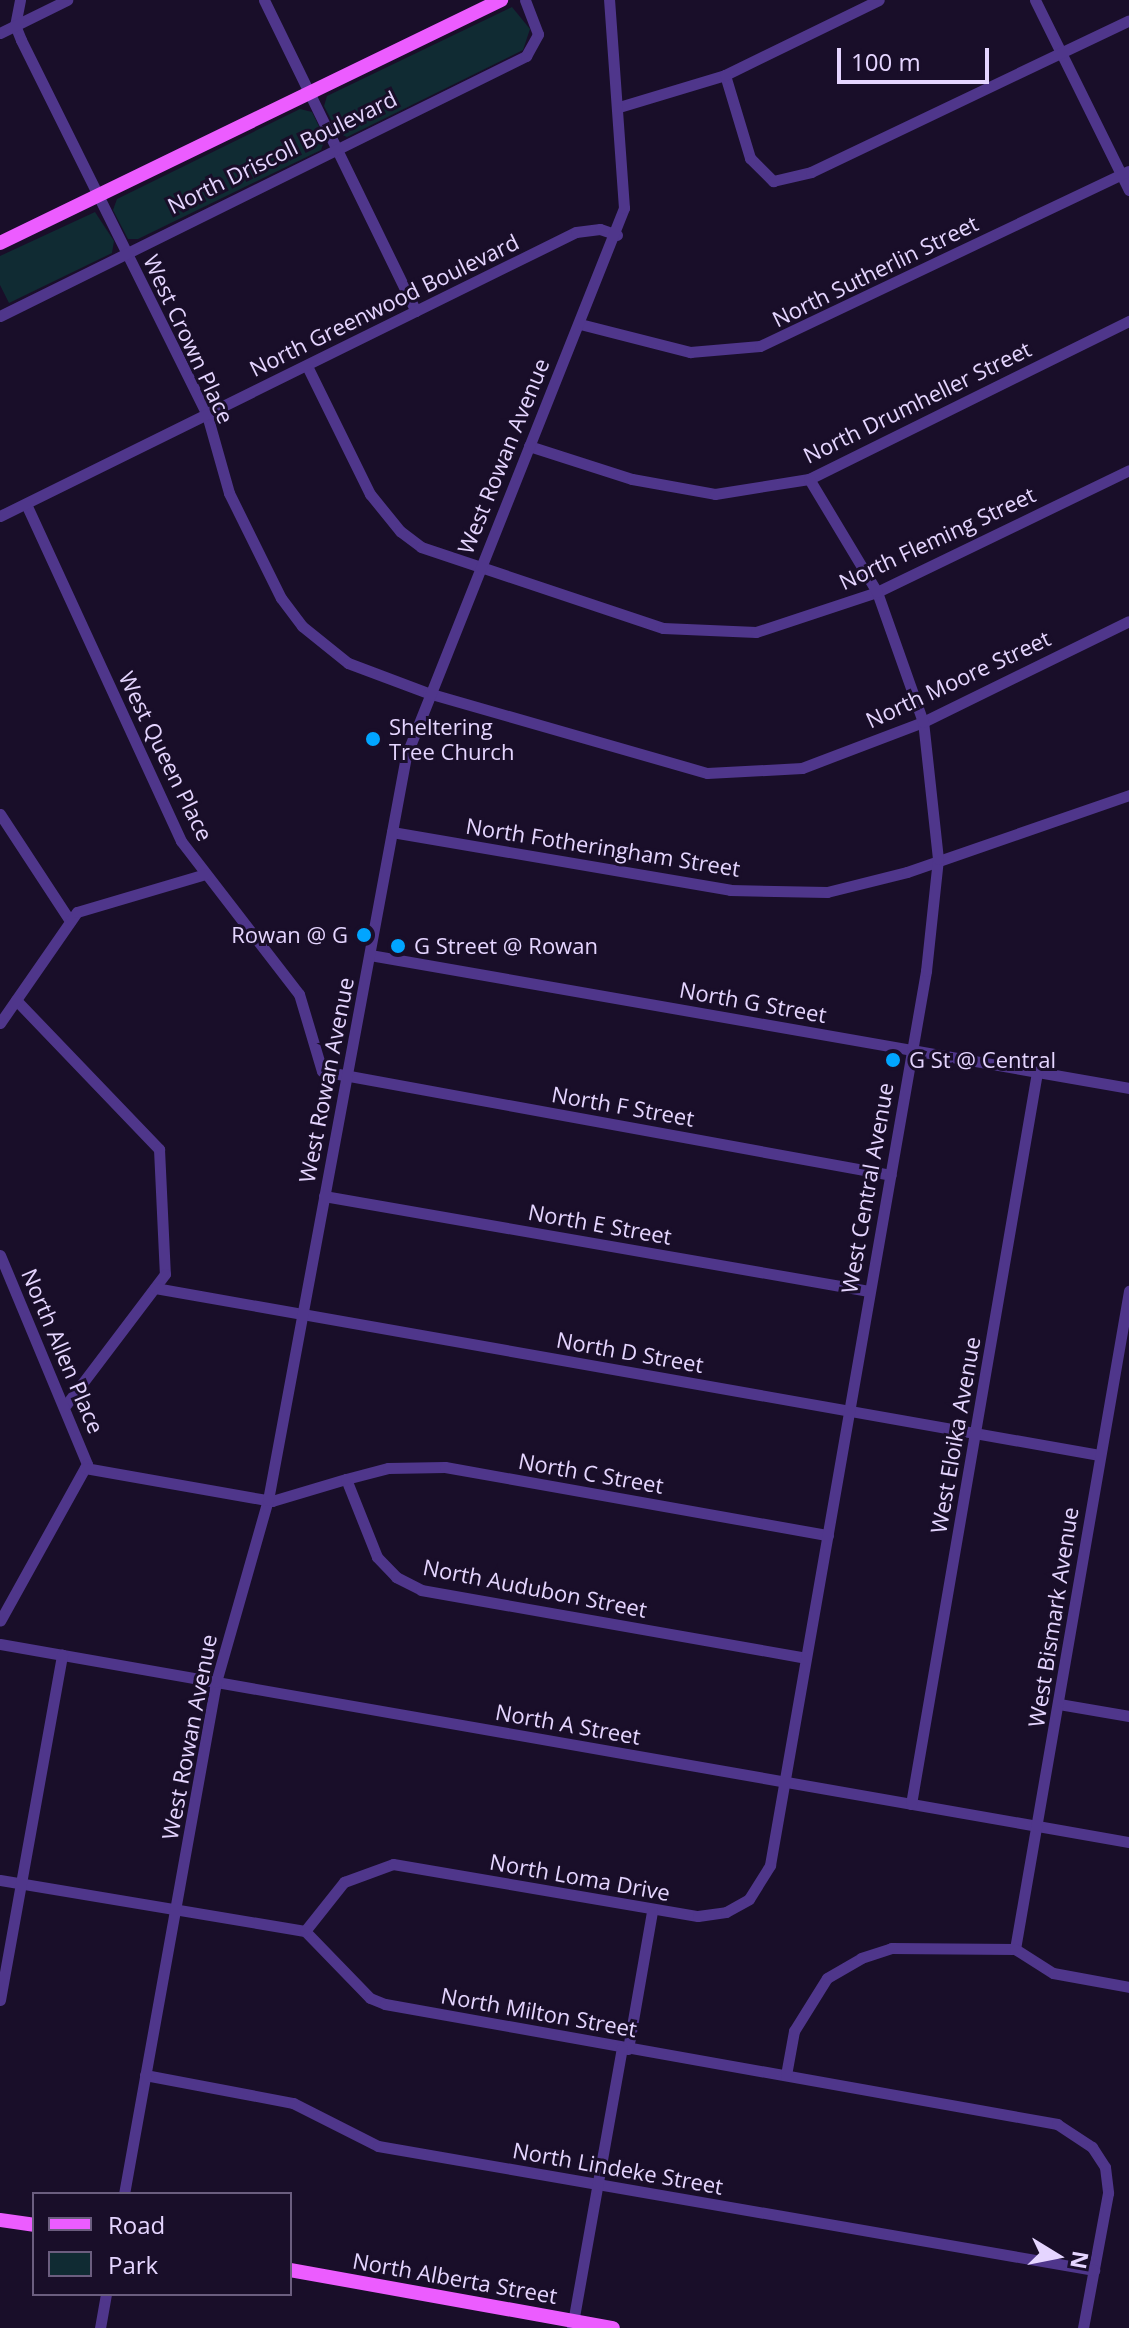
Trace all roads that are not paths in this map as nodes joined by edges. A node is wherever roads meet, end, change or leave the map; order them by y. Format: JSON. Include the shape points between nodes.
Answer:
{"nodes":[{"id":1,"x":20,"y":0,"type":"edge"},
{"id":2,"x":67,"y":0,"type":"edge"},
{"id":3,"x":264,"y":0,"type":"edge"},
{"id":4,"x":501,"y":0,"type":"edge"},
{"id":5,"x":525,"y":0,"type":"edge"},
{"id":6,"x":609,"y":0,"type":"edge"},
{"id":7,"x":879,"y":0,"type":"edge"},
{"id":8,"x":1035,"y":0,"type":"edge"},
{"id":9,"x":1129,"y":20,"type":"edge"},
{"id":10,"x":15,"y":25,"type":"junction"},
{"id":11,"x":0,"y":33,"type":"edge"},
{"id":12,"x":1061,"y":54,"type":"junction"},
{"id":13,"x":725,"y":75,"type":"junction"},
{"id":14,"x":309,"y":91,"type":"junction"},
{"id":15,"x":619,"y":107,"type":"junction"},
{"id":16,"x":337,"y":149,"type":"junction"},
{"id":17,"x":1125,"y":172,"type":"edge"},
{"id":18,"x":1129,"y":190,"type":"edge"},
{"id":19,"x":98,"y":195,"type":"junction"},
{"id":20,"x":617,"y":235,"type":"junction"},
{"id":21,"x":0,"y":243,"type":"edge"},
{"id":22,"x":127,"y":254,"type":"junction"},
{"id":23,"x":416,"y":311,"type":"junction"},
{"id":24,"x":0,"y":316,"type":"edge"},
{"id":25,"x":1129,"y":321,"type":"edge"},
{"id":26,"x":580,"y":324,"type":"junction"},
{"id":27,"x":307,"y":366,"type":"junction"},
{"id":28,"x":207,"y":415,"type":"junction"},
{"id":29,"x":529,"y":446,"type":"junction"},
{"id":30,"x":1129,"y":470,"type":"edge"},
{"id":31,"x":809,"y":479,"type":"junction"},
{"id":32,"x":26,"y":504,"type":"junction"},
{"id":33,"x":0,"y":516,"type":"edge"},
{"id":34,"x":478,"y":569,"type":"junction"},
{"id":35,"x":877,"y":592,"type":"junction"},
{"id":36,"x":1129,"y":621,"type":"edge"},
{"id":37,"x":428,"y":693,"type":"junction"},
{"id":38,"x":923,"y":722,"type":"junction"},
{"id":39,"x":1129,"y":795,"type":"edge"},
{"id":40,"x":0,"y":814,"type":"edge"},
{"id":41,"x":392,"y":832,"type":"junction"},
{"id":42,"x":938,"y":859,"type":"junction"},
{"id":43,"x":205,"y":874,"type":"junction"},
{"id":44,"x":70,"y":921,"type":"junction"},
{"id":45,"x":370,"y":955,"type":"junction"},
{"id":46,"x":9,"y":1005,"type":"edge"},
{"id":47,"x":0,"y":1023,"type":"edge"},
{"id":48,"x":912,"y":1051,"type":"junction"},
{"id":49,"x":1037,"y":1072,"type":"junction"},
{"id":50,"x":347,"y":1077,"type":"junction"},
{"id":51,"x":1129,"y":1088,"type":"edge"},
{"id":52,"x":891,"y":1175,"type":"junction"},
{"id":53,"x":324,"y":1196,"type":"junction"},
{"id":54,"x":0,"y":1255,"type":"edge"},
{"id":55,"x":155,"y":1288,"type":"junction"},
{"id":56,"x":869,"y":1291,"type":"junction"},
{"id":57,"x":1129,"y":1291,"type":"edge"},
{"id":58,"x":303,"y":1314,"type":"junction"},
{"id":59,"x":66,"y":1405,"type":"junction"},
{"id":60,"x":848,"y":1411,"type":"junction"},
{"id":61,"x":975,"y":1434,"type":"junction"},
{"id":62,"x":1099,"y":1455,"type":"junction"},
{"id":63,"x":86,"y":1466,"type":"junction"},
{"id":64,"x":346,"y":1479,"type":"junction"},
{"id":65,"x":268,"y":1500,"type":"junction"},
{"id":66,"x":828,"y":1535,"type":"junction"},
{"id":67,"x":0,"y":1621,"type":"edge"},
{"id":68,"x":0,"y":1644,"type":"edge"},
{"id":69,"x":62,"y":1655,"type":"junction"},
{"id":70,"x":805,"y":1658,"type":"junction"},
{"id":71,"x":216,"y":1682,"type":"junction"},
{"id":72,"x":1059,"y":1704,"type":"junction"},
{"id":73,"x":1129,"y":1716,"type":"edge"},
{"id":74,"x":784,"y":1782,"type":"junction"},
{"id":75,"x":911,"y":1804,"type":"junction"},
{"id":76,"x":1036,"y":1826,"type":"junction"},
{"id":77,"x":1129,"y":1842,"type":"edge"},
{"id":78,"x":0,"y":1880,"type":"edge"},
{"id":79,"x":21,"y":1884,"type":"junction"},
{"id":80,"x":652,"y":1911,"type":"junction"},
{"id":81,"x":175,"y":1912,"type":"junction"},
{"id":82,"x":305,"y":1931,"type":"junction"},
{"id":83,"x":1015,"y":1949,"type":"junction"},
{"id":84,"x":1129,"y":1987,"type":"edge"},
{"id":85,"x":0,"y":2000,"type":"edge"},
{"id":86,"x":625,"y":2049,"type":"junction"},
{"id":87,"x":145,"y":2075,"type":"junction"},
{"id":88,"x":786,"y":2075,"type":"junction"},
{"id":89,"x":599,"y":2185,"type":"junction"},
{"id":90,"x":124,"y":2192,"type":"edge"},
{"id":91,"x":0,"y":2220,"type":"edge"},
{"id":92,"x":32,"y":2225,"type":"edge"},
{"id":93,"x":292,"y":2270,"type":"edge"},
{"id":94,"x":1094,"y":2270,"type":"junction"},
{"id":95,"x":106,"y":2296,"type":"edge"},
{"id":96,"x":573,"y":2325,"type":"edge"},
{"id":97,"x":100,"y":2328,"type":"edge"},
{"id":98,"x":613,"y":2328,"type":"edge"},
{"id":99,"x":1083,"y":2328,"type":"edge"}],
"edges":[{"from":1,"to":10,"type":"street"},
{"from":2,"to":10,"type":"street"},
{"from":3,"to":14,"type":"street"},
{"from":4,"to":14,"type":"main road","name":"North Driscoll Boulevard"},
{"from":5,"to":16,"type":"street","name":"North Driscoll Boulevard","via":[[538,34],[526,56]]},
{"from":6,"to":15,"type":"street","name":"West Rowan Avenue"},
{"from":7,"to":13,"type":"street"},
{"from":8,"to":12,"type":"street"},
{"from":9,"to":12,"type":"street"},
{"from":10,"to":11,"type":"street"},
{"from":10,"to":19,"type":"street","name":"West Crown Place"},
{"from":12,"to":13,"type":"street","via":[[811,172],[773,181],[750,158]]},
{"from":12,"to":17,"type":"street"},
{"from":13,"to":15,"type":"street"},
{"from":14,"to":16,"type":"street"},
{"from":14,"to":19,"type":"main road","name":"North Driscoll Boulevard"},
{"from":15,"to":20,"type":"street","name":"West Rowan Avenue","via":[[626,185]]},
{"from":16,"to":22,"type":"street","name":"North Driscoll Boulevard"},
{"from":16,"to":23,"type":"street"},
{"from":17,"to":18,"type":"street"},
{"from":17,"to":26,"type":"street","name":"North Sutherlin Street","via":[[771,343],[690,352]]},
{"from":19,"to":21,"type":"main road","name":"North Driscoll Boulevard"},
{"from":19,"to":22,"type":"street","name":"West Crown Place"},
{"from":20,"to":23,"type":"street","name":"North Greenwood Boulevard","via":[[600,229],[576,232]]},
{"from":20,"to":26,"type":"street","name":"West Rowan Avenue"},
{"from":22,"to":24,"type":"street","name":"North Driscoll Boulevard"},
{"from":22,"to":28,"type":"street","name":"West Crown Place"},
{"from":23,"to":27,"type":"street","name":"North Greenwood Boulevard"},
{"from":25,"to":31,"type":"street","name":"North Drumheller Street"},
{"from":26,"to":29,"type":"street","name":"West Rowan Avenue"},
{"from":27,"to":28,"type":"street","name":"North Greenwood Boulevard"},
{"from":27,"to":34,"type":"street","name":"North Fleming Street","via":[[382,513],[421,547]]},
{"from":28,"to":32,"type":"street","name":"North Greenwood Boulevard"},
{"from":28,"to":37,"type":"street","name":"West Crown Place","via":[[229,493],[281,598],[302,626],[348,663]]},
{"from":29,"to":31,"type":"street","name":"North Drumheller Street","via":[[632,479],[715,494]]},
{"from":29,"to":34,"type":"street","name":"West Rowan Avenue"},
{"from":30,"to":35,"type":"street","name":"North Fleming Street"},
{"from":31,"to":35,"type":"street","name":"West Central Avenue"},
{"from":32,"to":33,"type":"street","name":"North Greenwood Boulevard"},
{"from":32,"to":43,"type":"street","name":"West Queen Place","via":[[181,841]]},
{"from":34,"to":35,"type":"street","name":"North Fleming Street","via":[[663,628],[756,632]]},
{"from":34,"to":37,"type":"street","name":"West Rowan Avenue"},
{"from":35,"to":38,"type":"street","name":"West Central Avenue"},
{"from":36,"to":38,"type":"street","name":"North Moore Street"},
{"from":37,"to":38,"type":"street","name":"North Moore Street","via":[[707,773],[802,768]]},
{"from":37,"to":41,"type":"street","name":"West Rowan Avenue","via":[[406,756]]},
{"from":38,"to":42,"type":"street","name":"West Central Avenue"},
{"from":39,"to":42,"type":"street","name":"North Fotheringham Street"},
{"from":40,"to":44,"type":"street"},
{"from":41,"to":42,"type":"street","name":"North Fotheringham Street","via":[[730,890],[827,892]]},
{"from":41,"to":45,"type":"street","name":"West Rowan Avenue"},
{"from":42,"to":48,"type":"street","name":"West Central Avenue"},
{"from":43,"to":44,"type":"street","via":[[82,909]]},
{"from":43,"to":50,"type":"street","name":"West Queen Place","via":[[299,994],[319,1067]]},
{"from":44,"to":46,"type":"street"},
{"from":45,"to":48,"type":"street","name":"North G Street"},
{"from":45,"to":50,"type":"street","name":"West Rowan Avenue"},
{"from":46,"to":47,"type":"street"},
{"from":46,"to":55,"type":"street","via":[[158,1145],[166,1270]]},
{"from":48,"to":49,"type":"street","name":"North G Street"},
{"from":48,"to":52,"type":"street","name":"West Central Avenue"},
{"from":49,"to":51,"type":"street","name":"North G Street"},
{"from":49,"to":61,"type":"street","name":"West Eloika Avenue"},
{"from":50,"to":52,"type":"street","name":"North F Street"},
{"from":50,"to":53,"type":"street","name":"West Rowan Avenue"},
{"from":52,"to":56,"type":"street","name":"West Central Avenue"},
{"from":53,"to":56,"type":"street","name":"North E Street"},
{"from":53,"to":58,"type":"street","name":"West Rowan Avenue"},
{"from":54,"to":59,"type":"street","name":"North Allen Place"},
{"from":55,"to":58,"type":"street","name":"North D Street"},
{"from":55,"to":59,"type":"street"},
{"from":56,"to":60,"type":"street","name":"West Central Avenue"},
{"from":57,"to":62,"type":"street","name":"West Bismark Avenue"},
{"from":58,"to":60,"type":"street","name":"North D Street"},
{"from":58,"to":65,"type":"street","name":"West Rowan Avenue"},
{"from":59,"to":63,"type":"street","name":"North Allen Place"},
{"from":60,"to":61,"type":"street","name":"North D Street"},
{"from":60,"to":66,"type":"street","name":"West Central Avenue"},
{"from":61,"to":62,"type":"street","name":"North D Street"},
{"from":61,"to":75,"type":"street","name":"West Eloika Avenue"},
{"from":62,"to":72,"type":"street","name":"West Bismark Avenue"},
{"from":63,"to":65,"type":"street"},
{"from":63,"to":67,"type":"street"},
{"from":64,"to":65,"type":"street"},
{"from":64,"to":66,"type":"street","name":"North C Street","via":[[388,1468],[445,1467]]},
{"from":64,"to":70,"type":"street","name":"North Audubon Street","via":[[377,1557],[396,1577],[421,1590]]},
{"from":65,"to":71,"type":"street","name":"West Rowan Avenue"},
{"from":66,"to":70,"type":"street","name":"West Central Avenue"},
{"from":68,"to":69,"type":"street","name":"North A Street"},
{"from":69,"to":71,"type":"street","name":"North A Street"},
{"from":69,"to":79,"type":"street"},
{"from":70,"to":74,"type":"street","name":"West Central Avenue"},
{"from":71,"to":74,"type":"street","name":"North A Street"},
{"from":71,"to":81,"type":"street","name":"West Rowan Avenue"},
{"from":72,"to":73,"type":"street"},
{"from":72,"to":76,"type":"street","name":"West Bismark Avenue"},
{"from":74,"to":75,"type":"street","name":"North A Street"},
{"from":74,"to":80,"type":"street","name":"North Loma Drive","via":[[770,1865],[749,1899],[712,1915]]},
{"from":75,"to":76,"type":"street","name":"North A Street"},
{"from":76,"to":77,"type":"street","name":"North A Street"},
{"from":76,"to":83,"type":"street","name":"West Bismark Avenue"},
{"from":78,"to":79,"type":"street"},
{"from":79,"to":81,"type":"street"},
{"from":79,"to":85,"type":"street"},
{"from":80,"to":82,"type":"street","name":"North Loma Drive","via":[[393,1864],[344,1882]]},
{"from":80,"to":86,"type":"street"},
{"from":81,"to":82,"type":"street"},
{"from":81,"to":87,"type":"street","name":"West Rowan Avenue"},
{"from":82,"to":86,"type":"street","name":"North Milton Street","via":[[370,1998],[385,2004]]},
{"from":83,"to":84,"type":"street","via":[[1053,1973]]},
{"from":83,"to":88,"type":"street","via":[[921,1945],[861,1958],[827,1978],[809,2000],[794,2031]]},
{"from":86,"to":88,"type":"street","name":"North Milton Street"},
{"from":86,"to":89,"type":"street"},
{"from":87,"to":89,"type":"street","name":"North Lindeke Street","via":[[293,2103],[378,2146]]},
{"from":87,"to":90,"type":"street","name":"West Rowan Avenue"},
{"from":88,"to":94,"type":"street","name":"North Milton Street","via":[[1057,2124],[1092,2147],[1105,2167],[1108,2193]]},
{"from":89,"to":94,"type":"street","name":"North Lindeke Street"},
{"from":89,"to":96,"type":"street"},
{"from":91,"to":92,"type":"main road"},
{"from":93,"to":96,"type":"main road","name":"North Alberta Street"},
{"from":94,"to":99,"type":"street"},
{"from":95,"to":97,"type":"street"},
{"from":96,"to":98,"type":"main road","name":"North Alberta Street"}]}
